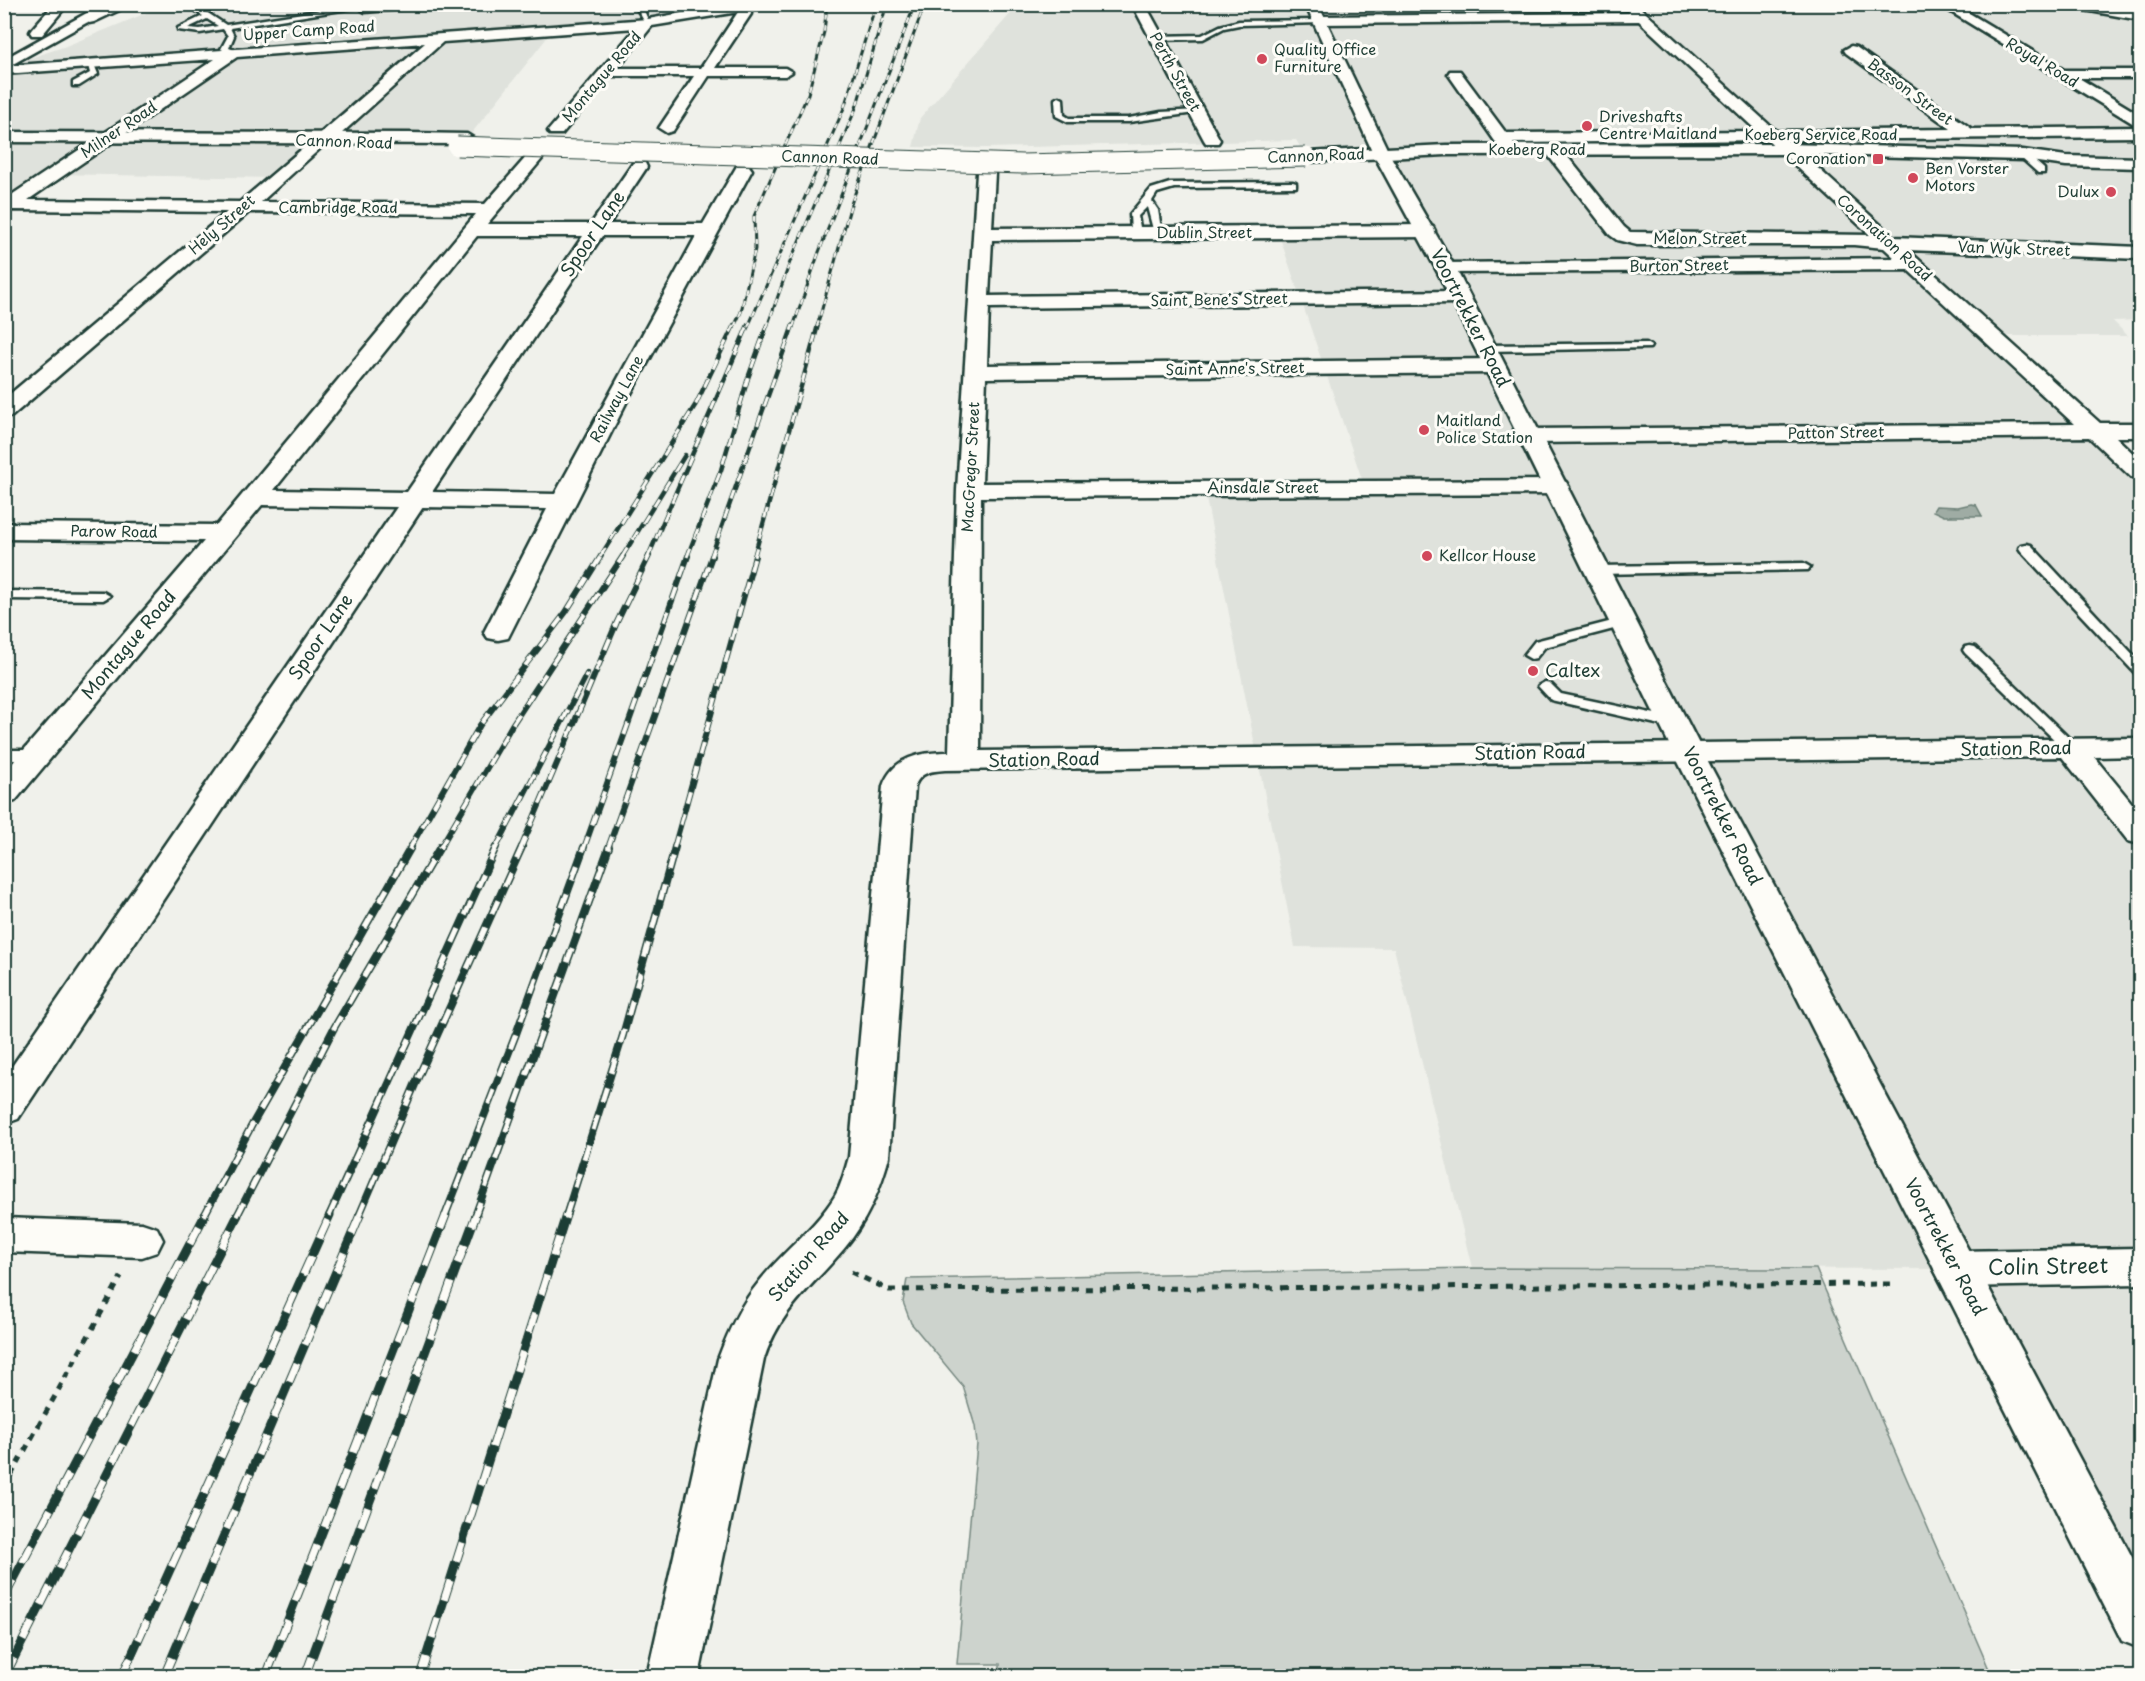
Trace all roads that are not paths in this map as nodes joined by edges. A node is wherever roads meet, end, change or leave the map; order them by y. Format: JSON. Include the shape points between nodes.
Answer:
{"nodes":[{"id":1,"x":114,"y":4,"type":"edge"},
{"id":2,"x":126,"y":4,"type":"edge"},
{"id":3,"x":189,"y":4,"type":"edge"},
{"id":4,"x":376,"y":4,"type":"edge"},
{"id":5,"x":455,"y":4,"type":"edge"},
{"id":6,"x":637,"y":4,"type":"edge"},
{"id":7,"x":759,"y":4,"type":"edge"},
{"id":8,"x":1138,"y":4,"type":"edge"},
{"id":9,"x":1311,"y":4,"type":"edge"},
{"id":10,"x":1628,"y":4,"type":"edge"},
{"id":11,"x":1944,"y":4,"type":"edge"},
{"id":12,"x":2073,"y":4,"type":"edge"},
{"id":13,"x":2123,"y":4,"type":"edge"},
{"id":14,"x":2128,"y":4,"type":"edge"},
{"id":15,"x":432,"y":5,"type":"edge"},
{"id":16,"x":68,"y":7,"type":"edge"},
{"id":17,"x":740,"y":7,"type":"junction"},
{"id":18,"x":2140,"y":7,"type":"edge"},
{"id":19,"x":332,"y":11,"type":"junction"},
{"id":20,"x":2140,"y":16,"type":"edge"},
{"id":21,"x":206,"y":17,"type":"junction"},
{"id":22,"x":1642,"y":17,"type":"junction"},
{"id":23,"x":89,"y":19,"type":"junction"},
{"id":24,"x":1319,"y":21,"type":"junction"},
{"id":25,"x":648,"y":23,"type":"junction"},
{"id":26,"x":226,"y":28,"type":"junction"},
{"id":27,"x":439,"y":38,"type":"junction"},
{"id":28,"x":1156,"y":38,"type":"junction"},
{"id":29,"x":4,"y":50,"type":"edge"},
{"id":30,"x":1851,"y":50,"type":"dead end"},
{"id":31,"x":234,"y":53,"type":"junction"},
{"id":32,"x":90,"y":63,"type":"junction"},
{"id":33,"x":4,"y":65,"type":"edge"},
{"id":34,"x":4,"y":70,"type":"edge"},
{"id":35,"x":605,"y":72,"type":"junction"},
{"id":36,"x":704,"y":72,"type":"junction"},
{"id":37,"x":785,"y":72,"type":"dead end"},
{"id":38,"x":1455,"y":74,"type":"dead end"},
{"id":39,"x":2061,"y":74,"type":"junction"},
{"id":40,"x":2140,"y":74,"type":"edge"},
{"id":41,"x":76,"y":84,"type":"dead end"},
{"id":42,"x":2140,"y":88,"type":"edge"},
{"id":43,"x":2085,"y":89,"type":"junction"},
{"id":44,"x":1059,"y":99,"type":"dead end"},
{"id":45,"x":1198,"y":112,"type":"junction"},
{"id":46,"x":2140,"y":122,"type":"edge"},
{"id":47,"x":668,"y":128,"type":"dead end"},
{"id":48,"x":556,"y":131,"type":"dead end"},
{"id":49,"x":2140,"y":132,"type":"edge"},
{"id":50,"x":1770,"y":134,"type":"junction"},
{"id":51,"x":1970,"y":135,"type":"junction"},
{"id":52,"x":4,"y":137,"type":"edge"},
{"id":53,"x":107,"y":137,"type":"junction"},
{"id":54,"x":322,"y":139,"type":"junction"},
{"id":55,"x":1212,"y":140,"type":"dead end"},
{"id":56,"x":1506,"y":144,"type":"junction"},
{"id":57,"x":1785,"y":149,"type":"junction"},
{"id":58,"x":1553,"y":150,"type":"junction"},
{"id":59,"x":1380,"y":151,"type":"junction"},
{"id":60,"x":2140,"y":154,"type":"edge"},
{"id":61,"x":2023,"y":155,"type":"junction"},
{"id":62,"x":534,"y":159,"type":"dead end"},
{"id":63,"x":2140,"y":163,"type":"edge"},
{"id":64,"x":639,"y":167,"type":"dead end"},
{"id":65,"x":743,"y":170,"type":"dead end"},
{"id":66,"x":2041,"y":171,"type":"dead end"},
{"id":67,"x":986,"y":173,"type":"dead end"},
{"id":68,"x":1293,"y":185,"type":"dead end"},
{"id":69,"x":1147,"y":201,"type":"junction"},
{"id":70,"x":6,"y":206,"type":"edge"},
{"id":71,"x":242,"y":207,"type":"junction"},
{"id":72,"x":491,"y":209,"type":"junction"},
{"id":73,"x":472,"y":230,"type":"junction"},
{"id":74,"x":709,"y":230,"type":"junction"},
{"id":75,"x":594,"y":231,"type":"junction"},
{"id":76,"x":1426,"y":231,"type":"junction"},
{"id":77,"x":1136,"y":233,"type":"junction"},
{"id":78,"x":1159,"y":233,"type":"junction"},
{"id":79,"x":982,"y":234,"type":"junction"},
{"id":80,"x":1888,"y":242,"type":"junction"},
{"id":81,"x":2138,"y":255,"type":"edge"},
{"id":82,"x":1912,"y":264,"type":"junction"},
{"id":83,"x":1446,"y":269,"type":"junction"},
{"id":84,"x":1460,"y":297,"type":"junction"},
{"id":85,"x":979,"y":302,"type":"junction"},
{"id":86,"x":1647,"y":346,"type":"dead end"},
{"id":87,"x":1490,"y":357,"type":"junction"},
{"id":88,"x":976,"y":372,"type":"junction"},
{"id":89,"x":4,"y":411,"type":"edge"},
{"id":90,"x":2094,"y":430,"type":"junction"},
{"id":91,"x":2140,"y":430,"type":"edge"},
{"id":92,"x":1531,"y":436,"type":"junction"},
{"id":93,"x":2140,"y":472,"type":"edge"},
{"id":94,"x":1557,"y":487,"type":"junction"},
{"id":95,"x":969,"y":490,"type":"junction"},
{"id":96,"x":255,"y":497,"type":"junction"},
{"id":97,"x":414,"y":499,"type":"junction"},
{"id":98,"x":562,"y":502,"type":"junction"},
{"id":99,"x":4,"y":531,"type":"edge"},
{"id":100,"x":223,"y":533,"type":"junction"},
{"id":101,"x":2026,"y":548,"type":"dead end"},
{"id":102,"x":1803,"y":567,"type":"dead end"},
{"id":103,"x":1598,"y":570,"type":"junction"},
{"id":104,"x":4,"y":595,"type":"edge"},
{"id":105,"x":103,"y":596,"type":"dead end"},
{"id":106,"x":1624,"y":622,"type":"junction"},
{"id":107,"x":498,"y":632,"type":"dead end"},
{"id":108,"x":1970,"y":650,"type":"dead end"},
{"id":109,"x":1532,"y":655,"type":"dead end"},
{"id":110,"x":2140,"y":670,"type":"edge"},
{"id":111,"x":1545,"y":686,"type":"dead end"},
{"id":112,"x":1674,"y":723,"type":"junction"},
{"id":113,"x":2140,"y":747,"type":"edge"},
{"id":114,"x":2072,"y":748,"type":"junction"},
{"id":115,"x":1688,"y":752,"type":"junction"},
{"id":116,"x":4,"y":755,"type":"edge"},
{"id":117,"x":37,"y":755,"type":"junction"},
{"id":118,"x":963,"y":760,"type":"junction"},
{"id":119,"x":4,"y":794,"type":"edge"},
{"id":120,"x":2140,"y":834,"type":"edge"},
{"id":121,"x":4,"y":1108,"type":"edge"},
{"id":122,"x":4,"y":1235,"type":"edge"},
{"id":123,"x":142,"y":1240,"type":"road end"},
{"id":124,"x":2140,"y":1266,"type":"edge"},
{"id":125,"x":1956,"y":1269,"type":"junction"},
{"id":126,"x":2140,"y":1623,"type":"edge"},
{"id":127,"x":673,"y":1677,"type":"edge"}],
"edges":[{"from":1,"to":23,"type":"main road"},
{"from":2,"to":23,"type":"main road"},
{"from":3,"to":21,"type":"lane"},
{"from":4,"to":19,"type":"lane"},
{"from":5,"to":15,"type":"lane"},
{"from":6,"to":25,"type":"lane"},
{"from":7,"to":17,"type":"main road","name":"Upper Camp Road"},
{"from":8,"to":28,"type":"main road","name":"Perth Street"},
{"from":9,"to":24,"type":"main road","name":"Voortrekker Road"},
{"from":10,"to":22,"type":"main road","name":"Coronation Road"},
{"from":11,"to":39,"type":"main road","name":"Royal Road"},
{"from":12,"to":20,"type":"main road"},
{"from":13,"to":18,"type":"main road"},
{"from":14,"to":18,"type":"main road"},
{"from":15,"to":19,"type":"lane"},
{"from":16,"to":29,"type":"main road","via":[[37,33]]},
{"from":17,"to":25,"type":"main road","name":"Upper Camp Road"},
{"from":17,"to":36,"type":"main road","via":[[744,14]]},
{"from":19,"to":26,"type":"lane"},
{"from":21,"to":26,"type":"lane"},
{"from":21,"to":26,"type":"lane","via":[[180,29]]},
{"from":22,"to":24,"type":"main road"},
{"from":22,"to":50,"type":"main road","name":"Coronation Road"},
{"from":23,"to":33,"type":"main road"},
{"from":24,"to":28,"type":"lane","via":[[1239,23],[1203,37]]},
{"from":24,"to":59,"type":"main road","name":"Voortrekker Road"},
{"from":25,"to":27,"type":"main road","name":"Upper Camp Road"},
{"from":25,"to":35,"type":"main road","name":"Montague Road"},
{"from":26,"to":31,"type":"lane","via":[[231,36],[225,49]]},
{"from":27,"to":31,"type":"main road","name":"Upper Camp Road"},
{"from":27,"to":54,"type":"main road","name":"Hely Street"},
{"from":28,"to":45,"type":"main road","name":"Perth Street"},
{"from":30,"to":51,"type":"main road","name":"Basson Street"},
{"from":31,"to":32,"type":"main road","name":"Upper Camp Road"},
{"from":31,"to":53,"type":"main road","name":"Milner Road"},
{"from":32,"to":34,"type":"main road","name":"Upper Camp Road"},
{"from":32,"to":41,"type":"lane","via":[[94,74]]},
{"from":35,"to":36,"type":"main road"},
{"from":35,"to":48,"type":"main road","name":"Montague Road"},
{"from":36,"to":37,"type":"main road"},
{"from":36,"to":47,"type":"main road"},
{"from":38,"to":56,"type":"main road"},
{"from":39,"to":40,"type":"main road"},
{"from":39,"to":43,"type":"main road","name":"Royal Road"},
{"from":42,"to":43,"type":"main road"},
{"from":43,"to":46,"type":"main road","name":"Royal Road"},
{"from":44,"to":45,"type":"lane","via":[[1060,116],[1068,120],[1129,120]]},
{"from":45,"to":55,"type":"main road","name":"Perth Street"},
{"from":49,"to":51,"type":"main road","name":"Koeberg Service Road"},
{"from":50,"to":51,"type":"main road","name":"Koeberg Service Road"},
{"from":50,"to":56,"type":"main road","name":"Koeberg Service Road"},
{"from":50,"to":57,"type":"main road","name":"Coronation Road"},
{"from":52,"to":53,"type":"main road","name":"Cannon Road"},
{"from":53,"to":54,"type":"main road","name":"Cannon Road"},
{"from":53,"to":70,"type":"main road","name":"Milner Road"},
{"from":54,"to":59,"type":"main road","name":"Cannon Road","bridge":true,"via":[[998,164]]},
{"from":54,"to":71,"type":"main road","name":"Hely Street"},
{"from":56,"to":58,"type":"main road","name":"Koeberg Road"},
{"from":56,"to":59,"type":"main road","name":"Koeberg Road"},
{"from":57,"to":58,"type":"main road","name":"Koeberg Road"},
{"from":57,"to":61,"type":"main road","name":"Koeberg Road"},
{"from":57,"to":80,"type":"main road","name":"Coronation Road"},
{"from":58,"to":80,"type":"main road","name":"Melon Street","via":[[1624,236],[1652,240]]},
{"from":59,"to":76,"type":"main road","name":"Voortrekker Road"},
{"from":60,"to":61,"type":"main road","name":"Koeberg Road"},
{"from":61,"to":63,"type":"main road","name":"Koeberg Road","via":[[2066,161]]},
{"from":61,"to":66,"type":"lane"},
{"from":62,"to":72,"type":"main road","name":"Montague Road"},
{"from":64,"to":75,"type":"main road","name":"Spoor Lane"},
{"from":65,"to":74,"type":"main road","name":"Railway Lane"},
{"from":67,"to":79,"type":"main road","name":"MacGregor Street"},
{"from":68,"to":69,"type":"lane","via":[[1173,185],[1154,191]]},
{"from":69,"to":77,"type":"lane","via":[[1133,216]]},
{"from":69,"to":78,"type":"lane","via":[[1154,210]]},
{"from":70,"to":71,"type":"main road","name":"Cambridge Road"},
{"from":71,"to":72,"type":"main road","name":"Cambridge Road"},
{"from":71,"to":89,"type":"main road","name":"Hely Street"},
{"from":72,"to":73,"type":"main road","name":"Montague Road"},
{"from":73,"to":75,"type":"main road"},
{"from":73,"to":96,"type":"main road","name":"Montague Road"},
{"from":74,"to":75,"type":"main road"},
{"from":74,"to":98,"type":"main road","name":"Railway Lane"},
{"from":75,"to":97,"type":"main road","name":"Spoor Lane"},
{"from":76,"to":78,"type":"main road","name":"Dublin Street"},
{"from":76,"to":83,"type":"main road","name":"Voortrekker Road"},
{"from":77,"to":78,"type":"main road","name":"Dublin Street"},
{"from":77,"to":79,"type":"main road","name":"Dublin Street"},
{"from":79,"to":85,"type":"main road","name":"MacGregor Street"},
{"from":80,"to":81,"type":"main road","name":"Van Wyk Street"},
{"from":80,"to":82,"type":"main road","name":"Coronation Road"},
{"from":82,"to":83,"type":"main road","name":"Burton Street"},
{"from":82,"to":90,"type":"main road","name":"Coronation Road"},
{"from":83,"to":84,"type":"main road","name":"Voortrekker Road"},
{"from":84,"to":85,"type":"main road","name":"Saint Bene's Street"},
{"from":84,"to":87,"type":"main road","name":"Voortrekker Road"},
{"from":85,"to":88,"type":"main road","name":"MacGregor Street"},
{"from":86,"to":87,"type":"lane"},
{"from":87,"to":88,"type":"main road","name":"Saint Anne's Street"},
{"from":87,"to":92,"type":"main road","name":"Voortrekker Road"},
{"from":88,"to":95,"type":"main road","name":"MacGregor Street"},
{"from":90,"to":91,"type":"main road","name":"Patton Street"},
{"from":90,"to":92,"type":"main road","name":"Patton Street"},
{"from":90,"to":93,"type":"main road","name":"Coronation Road"},
{"from":92,"to":94,"type":"main road","name":"Voortrekker Road"},
{"from":94,"to":95,"type":"main road","name":"Ainsdale Street"},
{"from":94,"to":103,"type":"main road","name":"Voortrekker Road"},
{"from":95,"to":118,"type":"main road","name":"MacGregor Street"},
{"from":96,"to":97,"type":"main road"},
{"from":96,"to":100,"type":"main road","name":"Montague Road"},
{"from":97,"to":98,"type":"main road"},
{"from":97,"to":121,"type":"main road","name":"Spoor Lane"},
{"from":98,"to":107,"type":"main road","name":"Railway Lane"},
{"from":99,"to":100,"type":"main road","name":"Parow Road"},
{"from":100,"to":117,"type":"main road","name":"Montague Road"},
{"from":101,"to":110,"type":"lane"},
{"from":102,"to":103,"type":"lane"},
{"from":103,"to":106,"type":"main road","name":"Voortrekker Road"},
{"from":104,"to":105,"type":"lane"},
{"from":106,"to":109,"type":"lane","via":[[1540,644]]},
{"from":106,"to":112,"type":"main road","name":"Voortrekker Road"},
{"from":108,"to":114,"type":"lane"},
{"from":111,"to":112,"type":"lane","via":[[1556,697]]},
{"from":112,"to":115,"type":"main road","name":"Voortrekker Road"},
{"from":113,"to":114,"type":"main road","name":"Station Road"},
{"from":114,"to":115,"type":"main road","name":"Station Road"},
{"from":114,"to":120,"type":"main road"},
{"from":115,"to":118,"type":"main road","name":"Station Road"},
{"from":115,"to":125,"type":"main road","name":"Voortrekker Road"},
{"from":116,"to":117,"type":"lane"},
{"from":117,"to":119,"type":"main road","name":"Montague Road"},
{"from":118,"to":127,"type":"main road","name":"Station Road","via":[[922,764],[900,780],[869,1157],[851,1209],[768,1302],[741,1359]]},
{"from":122,"to":123,"type":"main road"},
{"from":124,"to":125,"type":"main road","name":"Colin Street"},
{"from":125,"to":126,"type":"main road","name":"Voortrekker Road"}]}
